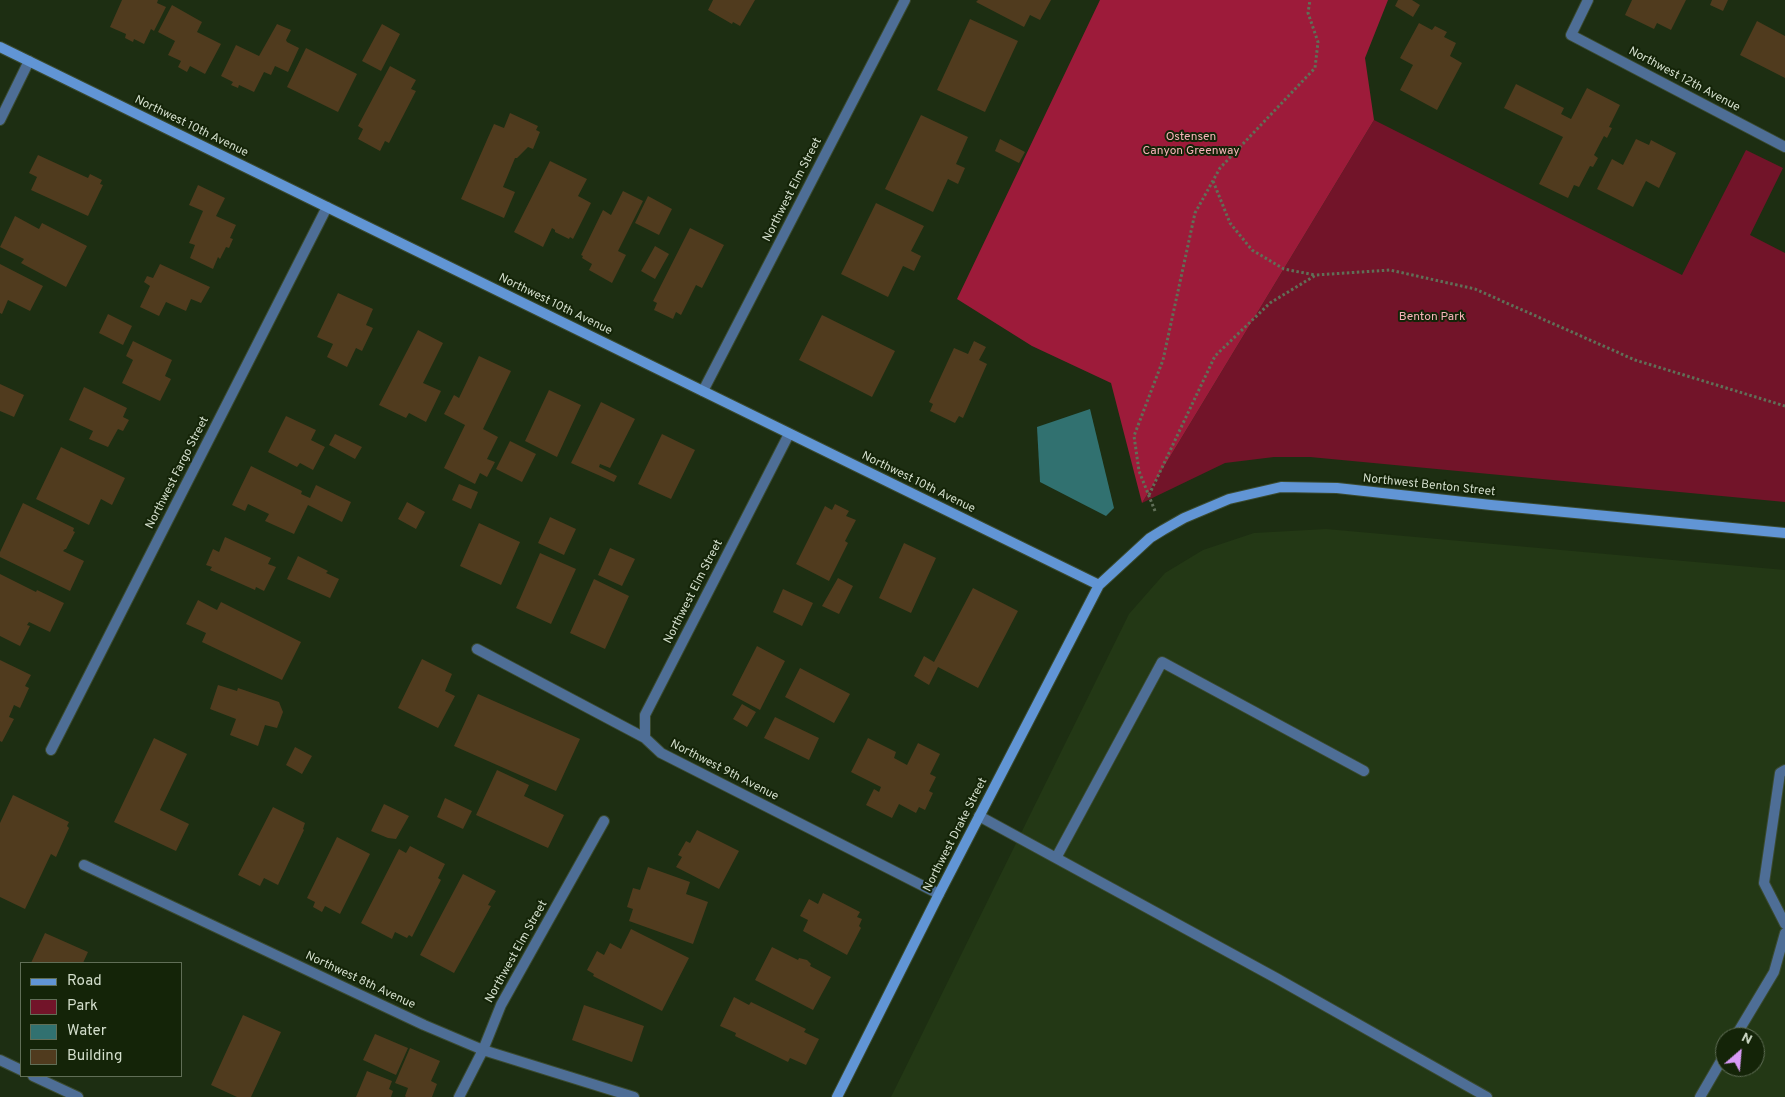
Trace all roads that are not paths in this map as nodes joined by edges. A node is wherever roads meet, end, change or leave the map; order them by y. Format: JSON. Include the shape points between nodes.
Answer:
{"nodes":[{"id":1,"x":904,"y":0,"type":"edge"},
{"id":2,"x":1588,"y":0,"type":"edge"},
{"id":3,"x":0,"y":47,"type":"edge"},
{"id":4,"x":29,"y":61,"type":"junction"},
{"id":5,"x":0,"y":120,"type":"edge"},
{"id":6,"x":1785,"y":147,"type":"edge"},
{"id":7,"x":327,"y":207,"type":"junction"},
{"id":8,"x":703,"y":391,"type":"junction"},
{"id":9,"x":789,"y":434,"type":"junction"},
{"id":10,"x":1785,"y":533,"type":"edge"},
{"id":11,"x":1098,"y":585,"type":"junction"},
{"id":12,"x":477,"y":649,"type":"dead end"},
{"id":13,"x":645,"y":738,"type":"junction"},
{"id":14,"x":51,"y":750,"type":"dead end"},
{"id":15,"x":1785,"y":770,"type":"edge"},
{"id":16,"x":1364,"y":771,"type":"dead end"},
{"id":17,"x":979,"y":816,"type":"junction"},
{"id":18,"x":604,"y":821,"type":"dead end"},
{"id":19,"x":1056,"y":858,"type":"junction"},
{"id":20,"x":84,"y":865,"type":"dead end"},
{"id":21,"x":939,"y":894,"type":"junction"},
{"id":22,"x":1785,"y":924,"type":"edge"},
{"id":23,"x":1785,"y":933,"type":"edge"},
{"id":24,"x":1741,"y":1027,"type":"edge"},
{"id":25,"x":482,"y":1050,"type":"junction"},
{"id":26,"x":0,"y":1060,"type":"edge"},
{"id":27,"x":20,"y":1070,"type":"edge"},
{"id":28,"x":1715,"y":1071,"type":"edge"},
{"id":29,"x":35,"y":1077,"type":"edge"},
{"id":30,"x":78,"y":1097,"type":"edge"},
{"id":31,"x":459,"y":1097,"type":"edge"},
{"id":32,"x":634,"y":1097,"type":"edge"},
{"id":33,"x":837,"y":1097,"type":"edge"},
{"id":34,"x":1487,"y":1097,"type":"edge"},
{"id":35,"x":1700,"y":1097,"type":"edge"}],
"edges":[{"from":1,"to":8,"type":"street","name":"Northwest Elm Street"},
{"from":2,"to":6,"type":"street","name":"Northwest 12th Avenue","via":[[1571,34]]},
{"from":3,"to":4,"type":"street","name":"Northwest 10th Avenue"},
{"from":4,"to":5,"type":"street"},
{"from":4,"to":7,"type":"street","name":"Northwest 10th Avenue"},
{"from":7,"to":8,"type":"street","name":"Northwest 10th Avenue"},
{"from":7,"to":14,"type":"street","name":"Northwest Fargo Street"},
{"from":8,"to":9,"type":"street","name":"Northwest 10th Avenue"},
{"from":9,"to":11,"type":"street","name":"Northwest 10th Avenue"},
{"from":9,"to":13,"type":"street","name":"Northwest Elm Street","via":[[645,715]]},
{"from":10,"to":11,"type":"street","name":"Northwest Benton Street","via":[[1338,488],[1281,487],[1229,499],[1184,518],[1150,538]]},
{"from":11,"to":17,"type":"street","name":"Northwest Drake Street"},
{"from":12,"to":13,"type":"street","name":"Northwest 9th Avenue"},
{"from":13,"to":21,"type":"street","name":"Northwest 9th Avenue","via":[[661,753]]},
{"from":15,"to":22,"type":"street","via":[[1780,773],[1764,883]]},
{"from":16,"to":19,"type":"street","via":[[1162,662]]},
{"from":17,"to":19,"type":"street"},
{"from":17,"to":21,"type":"street","name":"Northwest Drake Street"},
{"from":18,"to":25,"type":"street","name":"Northwest Elm Street","via":[[501,1005]]},
{"from":19,"to":34,"type":"street"},
{"from":20,"to":25,"type":"street","name":"Northwest 8th Avenue"},
{"from":21,"to":33,"type":"street","name":"Northwest Drake Street"},
{"from":23,"to":24,"type":"street","via":[[1774,972]]},
{"from":25,"to":31,"type":"street","name":"Northwest Elm Street"},
{"from":25,"to":32,"type":"street","name":"Northwest 8th Avenue"},
{"from":26,"to":27,"type":"street"},
{"from":28,"to":35,"type":"street"},
{"from":29,"to":30,"type":"street"}]}
